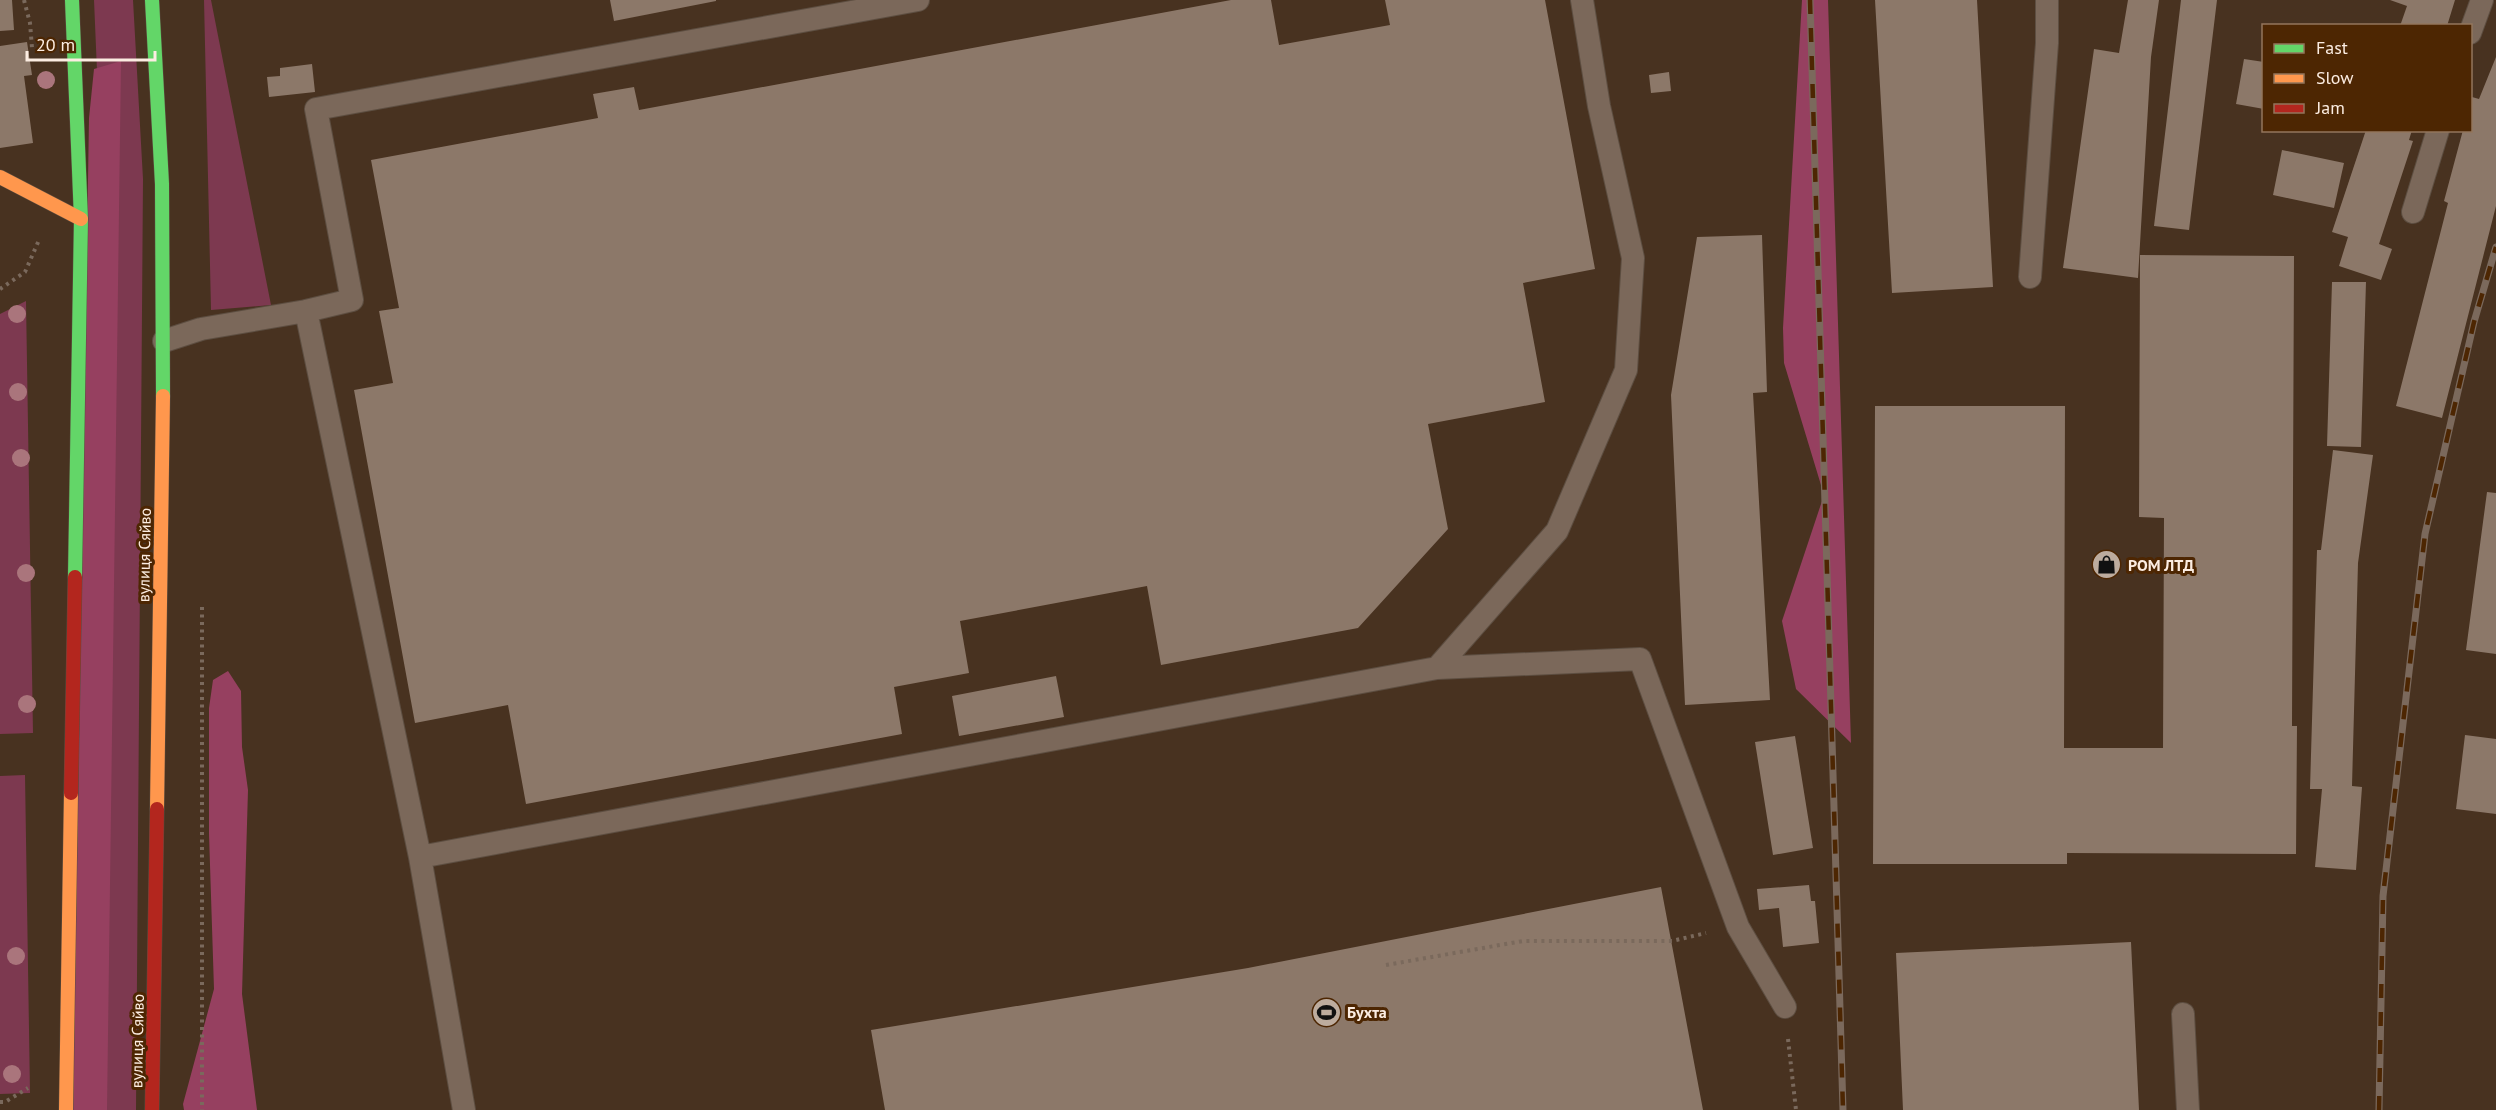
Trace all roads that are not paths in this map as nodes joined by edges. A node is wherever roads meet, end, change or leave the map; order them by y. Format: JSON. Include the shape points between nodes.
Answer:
{"nodes":[{"id":1,"x":72,"y":0,"type":"edge"},
{"id":2,"x":152,"y":0,"type":"edge"},
{"id":3,"x":918,"y":0,"type":"edge"},
{"id":4,"x":1582,"y":0,"type":"edge"},
{"id":5,"x":2047,"y":0,"type":"edge"},
{"id":6,"x":2482,"y":0,"type":"edge"},
{"id":7,"x":2472,"y":28,"type":"edge"},
{"id":8,"x":2437,"y":132,"type":"edge"},
{"id":9,"x":0,"y":177,"type":"edge"},
{"id":10,"x":2413,"y":212,"type":"dead end"},
{"id":11,"x":81,"y":219,"type":"junction"},
{"id":12,"x":2030,"y":277,"type":"dead end"},
{"id":13,"x":306,"y":311,"type":"junction"},
{"id":14,"x":164,"y":341,"type":"junction"},
{"id":15,"x":1437,"y":668,"type":"junction"},
{"id":16,"x":420,"y":857,"type":"junction"},
{"id":17,"x":1785,"y":1007,"type":"road end"},
{"id":18,"x":2183,"y":1014,"type":"dead end"},
{"id":19,"x":66,"y":1110,"type":"edge"},
{"id":20,"x":152,"y":1110,"type":"edge"},
{"id":21,"x":464,"y":1110,"type":"edge"},
{"id":22,"x":2188,"y":1110,"type":"edge"}],
"edges":[{"from":1,"to":11,"type":"main road"},
{"from":2,"to":14,"type":"main road","name":"вулиця Сяйво","via":[[162,184]]},
{"from":3,"to":13,"type":"lane","via":[[316,109],[352,300]]},
{"from":4,"to":15,"type":"lane","via":[[1599,105],[1633,258],[1626,370],[1557,531]]},
{"from":5,"to":12,"type":"lane"},
{"from":6,"to":7,"type":"lane"},
{"from":8,"to":10,"type":"lane"},
{"from":9,"to":11,"type":"main road"},
{"from":11,"to":19,"type":"main road"},
{"from":13,"to":14,"type":"lane","via":[[201,329]]},
{"from":13,"to":16,"type":"lane"},
{"from":14,"to":20,"type":"main road","name":"вулиця Сяйво"},
{"from":15,"to":16,"type":"lane"},
{"from":15,"to":17,"type":"lane","via":[[1640,659],[1738,927]]},
{"from":16,"to":21,"type":"lane"},
{"from":18,"to":22,"type":"lane"}]}
